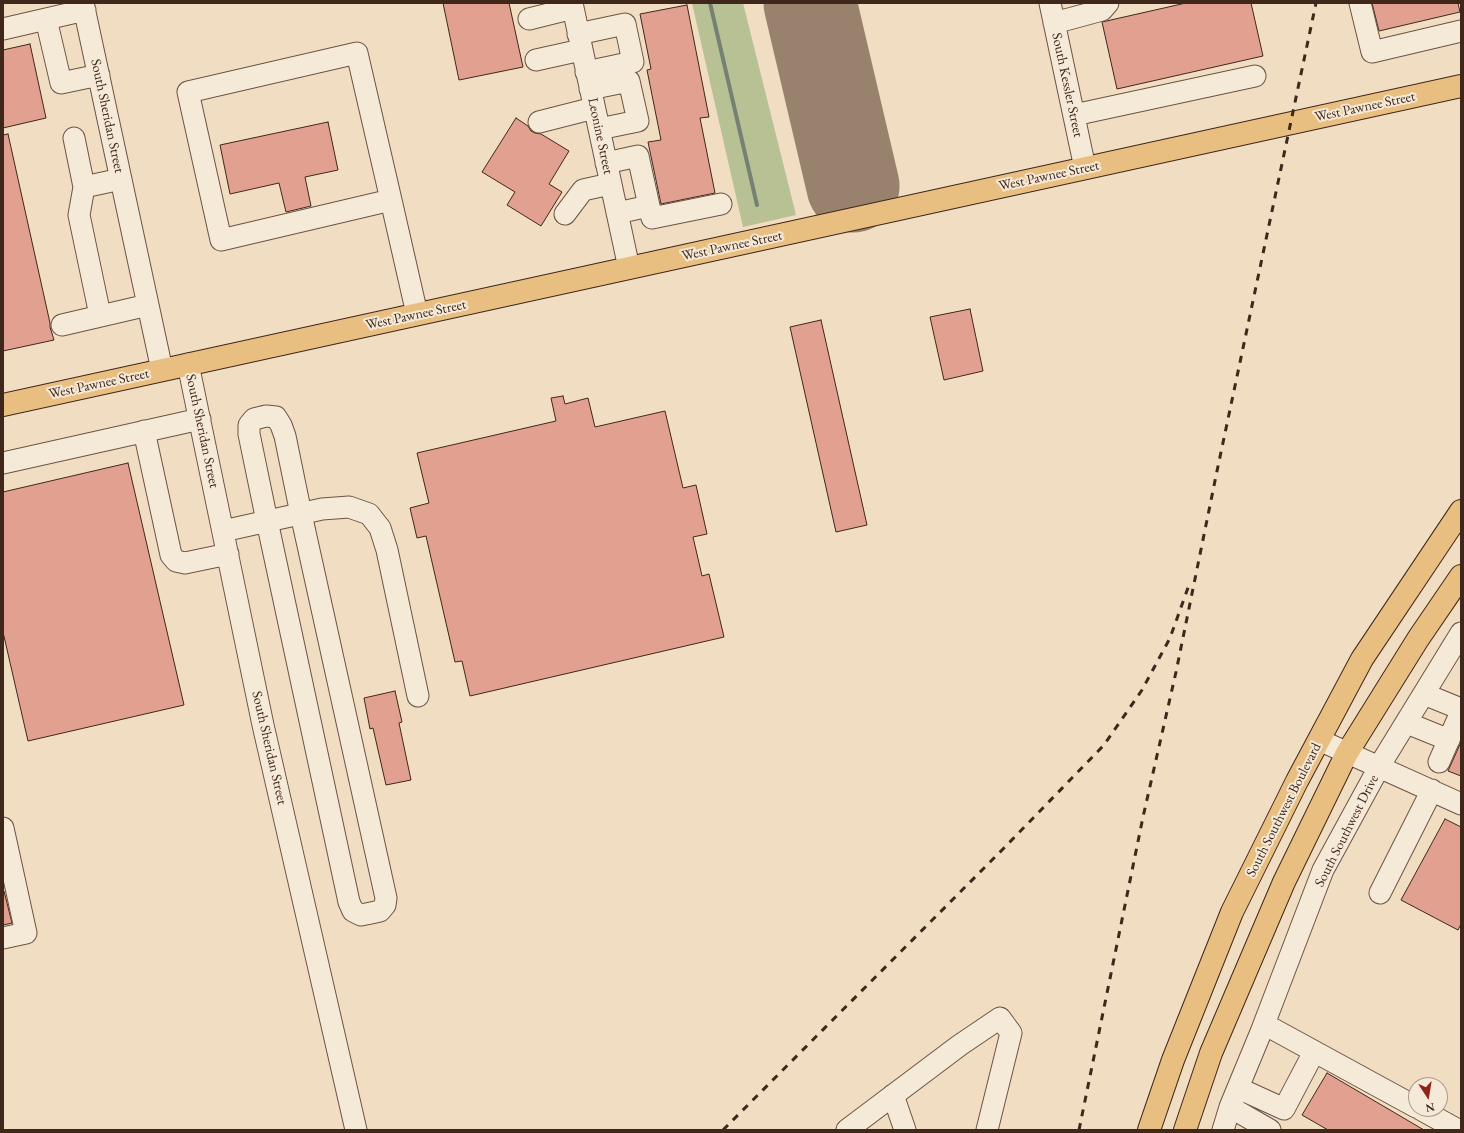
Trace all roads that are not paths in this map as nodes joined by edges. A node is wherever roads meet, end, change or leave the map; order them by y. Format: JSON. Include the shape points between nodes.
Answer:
{"nodes":[{"id":1,"x":1108,"y":3,"type":"edge"},
{"id":2,"x":1360,"y":3,"type":"edge"},
{"id":3,"x":84,"y":6,"type":"edge"},
{"id":4,"x":572,"y":6,"type":"edge"},
{"id":5,"x":1052,"y":13,"type":"edge"},
{"id":6,"x":46,"y":19,"type":"junction"},
{"id":7,"x":528,"y":19,"type":"dead end"},
{"id":8,"x":3,"y":29,"type":"edge"},
{"id":9,"x":1461,"y":31,"type":"edge"},
{"id":10,"x":580,"y":42,"type":"junction"},
{"id":11,"x":536,"y":60,"type":"dead end"},
{"id":12,"x":99,"y":75,"type":"junction"},
{"id":13,"x":1255,"y":76,"type":"dead end"},
{"id":14,"x":1461,"y":86,"type":"edge"},
{"id":15,"x":590,"y":90,"type":"junction"},
{"id":16,"x":1074,"y":115,"type":"junction"},
{"id":17,"x":539,"y":122,"type":"dead end"},
{"id":18,"x":598,"y":129,"type":"junction"},
{"id":19,"x":74,"y":138,"type":"dead end"},
{"id":20,"x":606,"y":163,"type":"junction"},
{"id":21,"x":1085,"y":168,"type":"junction"},
{"id":22,"x":121,"y":179,"type":"junction"},
{"id":23,"x":610,"y":184,"type":"junction"},
{"id":24,"x":84,"y":187,"type":"junction"},
{"id":25,"x":391,"y":200,"type":"junction"},
{"id":26,"x":721,"y":204,"type":"dead end"},
{"id":27,"x":649,"y":206,"type":"junction"},
{"id":28,"x":617,"y":213,"type":"junction"},
{"id":29,"x":565,"y":214,"type":"dead end"},
{"id":30,"x":628,"y":268,"type":"junction"},
{"id":31,"x":148,"y":305,"type":"junction"},
{"id":32,"x":417,"y":314,"type":"junction"},
{"id":33,"x":100,"y":315,"type":"junction"},
{"id":34,"x":62,"y":325,"type":"dead end"},
{"id":35,"x":188,"y":364,"type":"junction"},
{"id":36,"x":162,"y":370,"type":"junction"},
{"id":37,"x":3,"y":405,"type":"edge"},
{"id":38,"x":200,"y":419,"type":"junction"},
{"id":39,"x":144,"y":431,"type":"junction"},
{"id":40,"x":3,"y":463,"type":"edge"},
{"id":41,"x":1461,"y":511,"type":"edge"},
{"id":42,"x":300,"y":514,"type":"junction"},
{"id":43,"x":267,"y":521,"type":"junction"},
{"id":44,"x":223,"y":531,"type":"junction"},
{"id":45,"x":228,"y":554,"type":"junction"},
{"id":46,"x":1461,"y":576,"type":"edge"},
{"id":47,"x":1461,"y":633,"type":"edge"},
{"id":48,"x":1453,"y":663,"type":"edge"},
{"id":49,"x":1424,"y":694,"type":"junction"},
{"id":50,"x":418,"y":696,"type":"dead end"},
{"id":51,"x":1461,"y":711,"type":"edge"},
{"id":52,"x":1406,"y":723,"type":"junction"},
{"id":53,"x":1319,"y":740,"type":"junction"},
{"id":54,"x":1449,"y":740,"type":"junction"},
{"id":55,"x":1347,"y":753,"type":"junction"},
{"id":56,"x":1440,"y":762,"type":"dead end"},
{"id":57,"x":1380,"y":768,"type":"junction"},
{"id":58,"x":1432,"y":790,"type":"junction"},
{"id":59,"x":1461,"y":804,"type":"edge"},
{"id":60,"x":3,"y":828,"type":"edge"},
{"id":61,"x":1380,"y":894,"type":"dead end"},
{"id":62,"x":3,"y":938,"type":"edge"},
{"id":63,"x":1264,"y":1024,"type":"junction"},
{"id":64,"x":1314,"y":1052,"type":"junction"},
{"id":65,"x":1238,"y":1088,"type":"junction"},
{"id":66,"x":893,"y":1095,"type":"junction"},
{"id":67,"x":1408,"y":1103,"type":"edge"},
{"id":68,"x":1230,"y":1107,"type":"junction"},
{"id":69,"x":1434,"y":1117,"type":"edge"},
{"id":70,"x":1263,"y":1128,"type":"edge"},
{"id":71,"x":848,"y":1129,"type":"edge"},
{"id":72,"x":356,"y":1130,"type":"edge"},
{"id":73,"x":905,"y":1130,"type":"edge"},
{"id":74,"x":987,"y":1130,"type":"edge"},
{"id":75,"x":1149,"y":1130,"type":"edge"},
{"id":76,"x":1185,"y":1130,"type":"edge"},
{"id":77,"x":1223,"y":1130,"type":"edge"},
{"id":78,"x":1458,"y":1130,"type":"edge"}],
"edges":[{"from":1,"to":5,"type":"street","via":[[1102,10]]},
{"from":2,"to":9,"type":"street","via":[[1372,52]]},
{"from":3,"to":6,"type":"street"},
{"from":3,"to":12,"type":"street","name":"South Sheridan Street"},
{"from":4,"to":7,"type":"street"},
{"from":4,"to":10,"type":"street","name":"Leonine Street"},
{"from":5,"to":16,"type":"street","name":"South Kessler Street"},
{"from":6,"to":8,"type":"street"},
{"from":6,"to":12,"type":"street","via":[[61,83]]},
{"from":10,"to":11,"type":"street"},
{"from":10,"to":15,"type":"street","name":"Leonine Street"},
{"from":10,"to":15,"type":"street","via":[[625,24],[633,62]]},
{"from":12,"to":22,"type":"street","name":"South Sheridan Street"},
{"from":13,"to":16,"type":"street"},
{"from":14,"to":21,"type":"main road","name":"West Pawnee Street"},
{"from":15,"to":17,"type":"street"},
{"from":15,"to":18,"type":"street","name":"Leonine Street"},
{"from":15,"to":18,"type":"street","via":[[629,81],[638,121]]},
{"from":16,"to":21,"type":"street","name":"South Kessler Street"},
{"from":18,"to":20,"type":"street","name":"Leonine Street"},
{"from":19,"to":24,"type":"street"},
{"from":20,"to":23,"type":"street","name":"Leonine Street"},
{"from":20,"to":27,"type":"street","via":[[638,156]]},
{"from":21,"to":30,"type":"main road","name":"West Pawnee Street"},
{"from":22,"to":24,"type":"street"},
{"from":22,"to":31,"type":"street","name":"South Sheridan Street"},
{"from":23,"to":28,"type":"street","name":"Leonine Street"},
{"from":23,"to":29,"type":"street","via":[[583,190]]},
{"from":24,"to":33,"type":"street","via":[[79,215]]},
{"from":25,"to":25,"type":"street","via":[[357,53],[188,92],[221,240]]},
{"from":25,"to":32,"type":"street"},
{"from":26,"to":27,"type":"street","via":[[652,218]]},
{"from":27,"to":28,"type":"street"},
{"from":28,"to":30,"type":"street","name":"Leonine Street"},
{"from":30,"to":32,"type":"main road","name":"West Pawnee Street"},
{"from":31,"to":33,"type":"street"},
{"from":31,"to":36,"type":"street","name":"South Sheridan Street"},
{"from":32,"to":35,"type":"main road","name":"West Pawnee Street"},
{"from":33,"to":34,"type":"street"},
{"from":35,"to":36,"type":"main road","name":"West Pawnee Street"},
{"from":35,"to":38,"type":"street","name":"South Sheridan Street"},
{"from":36,"to":37,"type":"main road","name":"West Pawnee Street"},
{"from":38,"to":39,"type":"street"},
{"from":38,"to":44,"type":"street","name":"South Sheridan Street"},
{"from":39,"to":40,"type":"street"},
{"from":39,"to":45,"type":"street","via":[[171,555],[176,561],[185,563]]},
{"from":41,"to":53,"type":"main road","name":"South Southwest Boulevard","via":[[1362,659]]},
{"from":42,"to":43,"type":"street"},
{"from":42,"to":43,"type":"street","via":[[285,436],[276,417],[266,416],[254,419],[249,425],[249,434]]},
{"from":42,"to":43,"type":"street","via":[[386,898],[385,906],[380,911],[371,913],[361,915],[353,911],[349,902]]},
{"from":42,"to":50,"type":"street","via":[[349,507],[369,514],[380,528]]},
{"from":43,"to":44,"type":"street"},
{"from":44,"to":45,"type":"street","name":"South Sheridan Street"},
{"from":45,"to":72,"type":"street","name":"South Sheridan Street","via":[[263,725]]},
{"from":46,"to":55,"type":"main road","via":[[1418,639]]},
{"from":47,"to":48,"type":"street","name":"South Southwest Drive"},
{"from":48,"to":49,"type":"street","name":"South Southwest Drive"},
{"from":49,"to":51,"type":"street"},
{"from":49,"to":52,"type":"street","name":"South Southwest Drive"},
{"from":51,"to":54,"type":"street"},
{"from":52,"to":54,"type":"street"},
{"from":52,"to":57,"type":"street","name":"South Southwest Drive"},
{"from":53,"to":55,"type":"street"},
{"from":53,"to":75,"type":"main road","name":"South Southwest Boulevard","via":[[1232,912],[1173,1060]]},
{"from":54,"to":56,"type":"street"},
{"from":55,"to":57,"type":"street"},
{"from":55,"to":76,"type":"main road","via":[[1284,882],[1211,1053]]},
{"from":57,"to":58,"type":"street"},
{"from":57,"to":63,"type":"street","name":"South Southwest Drive","via":[[1323,870]]},
{"from":58,"to":59,"type":"street"},
{"from":58,"to":61,"type":"street"},
{"from":60,"to":62,"type":"street","via":[[26,933]]},
{"from":63,"to":64,"type":"street"},
{"from":63,"to":65,"type":"street","name":"South Southwest Drive"},
{"from":64,"to":65,"type":"street","via":[[1284,1109]]},
{"from":64,"to":67,"type":"street"},
{"from":65,"to":68,"type":"street","name":"South Southwest Drive"},
{"from":66,"to":71,"type":"street"},
{"from":66,"to":73,"type":"street"},
{"from":66,"to":74,"type":"street","via":[[960,1044],[1000,1018],[1011,1033]]},
{"from":68,"to":70,"type":"street"},
{"from":68,"to":77,"type":"street","name":"South Southwest Drive"},
{"from":69,"to":78,"type":"street"}]}
